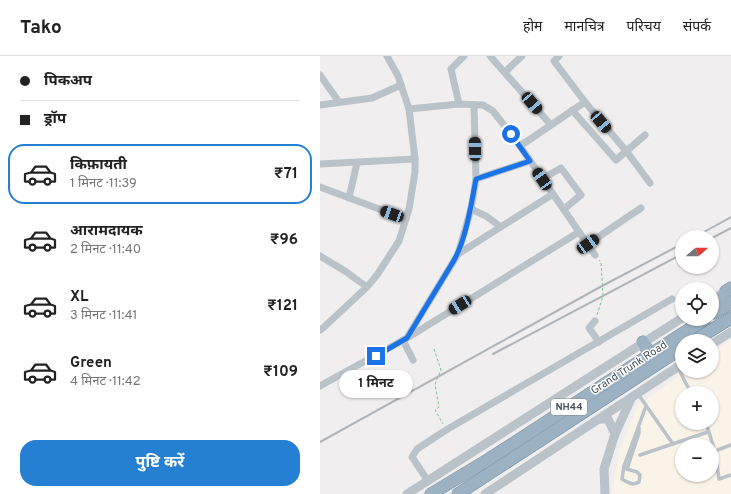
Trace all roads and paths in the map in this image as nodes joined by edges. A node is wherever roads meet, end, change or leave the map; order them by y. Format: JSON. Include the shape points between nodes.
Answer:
{"nodes":[{"id":1,"x":387,"y":56,"type":"edge"},
{"id":2,"x":464,"y":56,"type":"edge"},
{"id":3,"x":490,"y":56,"type":"edge"},
{"id":4,"x":522,"y":56,"type":"edge"},
{"id":5,"x":559,"y":56,"type":"edge"},
{"id":6,"x":505,"y":72,"type":"junction"},
{"id":7,"x":320,"y":75,"type":"edge"},
{"id":8,"x":401,"y":85,"type":"junction"},
{"id":9,"x":339,"y":102,"type":"junction"},
{"id":10,"x":584,"y":102,"type":"junction"},
{"id":11,"x":459,"y":104,"type":"junction"},
{"id":12,"x":320,"y":105,"type":"edge"},
{"id":13,"x":474,"y":105,"type":"junction"},
{"id":14,"x":409,"y":109,"type":"junction"},
{"id":15,"x":572,"y":110,"type":"junction"},
{"id":16,"x":550,"y":124,"type":"junction"},
{"id":17,"x":646,"y":135,"type":"dead end"},
{"id":18,"x":520,"y":146,"type":"junction"},
{"id":19,"x":627,"y":152,"type":"junction"},
{"id":20,"x":415,"y":159,"type":"junction"},
{"id":21,"x":530,"y":161,"type":"junction"},
{"id":22,"x":357,"y":163,"type":"junction"},
{"id":23,"x":320,"y":164,"type":"edge"},
{"id":24,"x":476,"y":179,"type":"junction"},
{"id":25,"x":542,"y":179,"type":"junction"},
{"id":26,"x":650,"y":183,"type":"dead end"},
{"id":27,"x":320,"y":187,"type":"edge"},
{"id":28,"x":553,"y":194,"type":"junction"},
{"id":29,"x":349,"y":198,"type":"junction"},
{"id":30,"x":641,"y":208,"type":"dead end"},
{"id":31,"x":471,"y":209,"type":"junction"},
{"id":32,"x":564,"y":209,"type":"junction"},
{"id":33,"x":406,"y":219,"type":"junction"},
{"id":34,"x":500,"y":227,"type":"junction"},
{"id":35,"x":579,"y":232,"type":"junction"},
{"id":36,"x":588,"y":244,"type":"junction"},
{"id":37,"x":458,"y":254,"type":"junction"},
{"id":38,"x":595,"y":255,"type":"joint"},
{"id":39,"x":320,"y":256,"type":"edge"},
{"id":40,"x":367,"y":287,"type":"junction"},
{"id":41,"x":728,"y":289,"type":"edge"},
{"id":42,"x":719,"y":295,"type":"edge"},
{"id":43,"x":672,"y":299,"type":"dead end"},
{"id":44,"x":719,"y":302,"type":"edge"},
{"id":45,"x":731,"y":303,"type":"edge"},
{"id":46,"x":719,"y":310,"type":"edge"},
{"id":47,"x":731,"y":318,"type":"edge"},
{"id":48,"x":595,"y":321,"type":"joint"},
{"id":49,"x":675,"y":322,"type":"edge"},
{"id":50,"x":694,"y":326,"type":"edge"},
{"id":51,"x":320,"y":330,"type":"edge"},
{"id":52,"x":731,"y":332,"type":"edge"},
{"id":53,"x":705,"y":334,"type":"edge"},
{"id":54,"x":405,"y":339,"type":"junction"},
{"id":55,"x":719,"y":340,"type":"edge"},
{"id":56,"x":599,"y":342,"type":"junction"},
{"id":57,"x":643,"y":342,"type":"junction"},
{"id":58,"x":434,"y":349,"type":"dead end"},
{"id":59,"x":675,"y":353,"type":"edge"},
{"id":60,"x":650,"y":355,"type":"junction"},
{"id":61,"x":413,"y":360,"type":"dead end"},
{"id":62,"x":675,"y":368,"type":"edge"},
{"id":63,"x":320,"y":386,"type":"edge"},
{"id":64,"x":635,"y":396,"type":"junction"},
{"id":65,"x":646,"y":406,"type":"junction"},
{"id":66,"x":600,"y":419,"type":"junction"},
{"id":67,"x":639,"y":427,"type":"junction"},
{"id":68,"x":446,"y":430,"type":"junction"},
{"id":69,"x":708,"y":432,"type":"joint"},
{"id":70,"x":615,"y":434,"type":"junction"},
{"id":71,"x":710,"y":438,"type":"edge"},
{"id":72,"x":673,"y":444,"type":"junction"},
{"id":73,"x":731,"y":445,"type":"edge"},
{"id":74,"x":719,"y":450,"type":"edge"},
{"id":75,"x":640,"y":455,"type":"dead end"},
{"id":76,"x":719,"y":473,"type":"edge"},
{"id":77,"x":731,"y":475,"type":"edge"},
{"id":78,"x":428,"y":481,"type":"junction"},
{"id":79,"x":407,"y":494,"type":"edge"},
{"id":80,"x":431,"y":494,"type":"edge"},
{"id":81,"x":458,"y":494,"type":"edge"},
{"id":82,"x":485,"y":494,"type":"edge"},
{"id":83,"x":605,"y":494,"type":"edge"}],
"edges":[{"from":1,"to":8,"type":"street"},
{"from":2,"to":11,"type":"street","via":[[451,70]]},
{"from":3,"to":6,"type":"street"},
{"from":4,"to":6,"type":"street"},
{"from":5,"to":10,"type":"street","via":[[554,61]]},
{"from":6,"to":16,"type":"street"},
{"from":7,"to":9,"type":"street"},
{"from":8,"to":9,"type":"street","via":[[372,98]]},
{"from":8,"to":14,"type":"street"},
{"from":9,"to":12,"type":"street"},
{"from":10,"to":15,"type":"street"},
{"from":10,"to":19,"type":"street"},
{"from":11,"to":13,"type":"street"},
{"from":11,"to":14,"type":"street"},
{"from":13,"to":18,"type":"street","via":[[483,105],[493,111]]},
{"from":13,"to":24,"type":"street"},
{"from":14,"to":20,"type":"street"},
{"from":15,"to":16,"type":"street"},
{"from":15,"to":19,"type":"street","via":[[616,160]]},
{"from":16,"to":18,"type":"street"},
{"from":17,"to":19,"type":"street"},
{"from":18,"to":21,"type":"street"},
{"from":19,"to":26,"type":"street"},
{"from":20,"to":22,"type":"street"},
{"from":20,"to":33,"type":"street"},
{"from":21,"to":24,"type":"street"},
{"from":21,"to":25,"type":"street"},
{"from":22,"to":23,"type":"street"},
{"from":22,"to":29,"type":"street"},
{"from":24,"to":31,"type":"street"},
{"from":25,"to":28,"type":"street"},
{"from":25,"to":32,"type":"street","via":[[561,168],[581,195]]},
{"from":27,"to":29,"type":"street"},
{"from":28,"to":32,"type":"street"},
{"from":28,"to":34,"type":"street"},
{"from":29,"to":33,"type":"street"},
{"from":30,"to":36,"type":"street"},
{"from":31,"to":34,"type":"street"},
{"from":31,"to":37,"type":"street"},
{"from":32,"to":35,"type":"street"},
{"from":33,"to":40,"type":"street","via":[[399,241]]},
{"from":34,"to":37,"type":"street"},
{"from":35,"to":36,"type":"street"},
{"from":35,"to":54,"type":"street"},
{"from":36,"to":38,"type":"street"},
{"from":37,"to":54,"type":"street"},
{"from":38,"to":48,"type":"path","via":[[601,262],[603,296]]},
{"from":39,"to":40,"type":"street"},
{"from":40,"to":51,"type":"street"},
{"from":41,"to":42,"type":"street"},
{"from":41,"to":44,"type":"highway"},
{"from":43,"to":56,"type":"street"},
{"from":45,"to":46,"type":"highway","name":"Grand Trunk Road","number":"NH44"},
{"from":47,"to":53,"type":"highway"},
{"from":48,"to":56,"type":"street","via":[[589,328]]},
{"from":49,"to":57,"type":"street"},
{"from":50,"to":60,"type":"highway","name":"Grand Trunk Road","number":"NH44"},
{"from":52,"to":55,"type":"street"},
{"from":54,"to":61,"type":"street"},
{"from":54,"to":63,"type":"street"},
{"from":56,"to":68,"type":"street"},
{"from":57,"to":60,"type":"highway"},
{"from":57,"to":78,"type":"street"},
{"from":58,"to":68,"type":"path","via":[[441,370],[435,384],[439,407],[435,410]]},
{"from":59,"to":81,"type":"highway","name":"Grand Trunk Road","number":"NH44"},
{"from":60,"to":80,"type":"highway","name":"Grand Trunk Road","number":"NH44"},
{"from":62,"to":64,"type":"street"},
{"from":64,"to":65,"type":"lane"},
{"from":64,"to":66,"type":"street"},
{"from":64,"to":70,"type":"street"},
{"from":65,"to":67,"type":"lane"},
{"from":65,"to":72,"type":"lane"},
{"from":66,"to":70,"type":"street","via":[[608,419]]},
{"from":66,"to":82,"type":"street"},
{"from":67,"to":67,"type":"lane","via":[[624,466],[622,479],[634,484],[639,482],[640,475],[628,469]]},
{"from":68,"to":78,"type":"street","via":[[417,449],[412,457]]},
{"from":69,"to":71,"type":"lane"},
{"from":69,"to":72,"type":"lane"},
{"from":70,"to":83,"type":"street","via":[[604,469]]},
{"from":72,"to":75,"type":"lane"},
{"from":73,"to":74,"type":"lane"},
{"from":76,"to":77,"type":"lane","via":[[720,478]]},
{"from":78,"to":79,"type":"street"}]}
